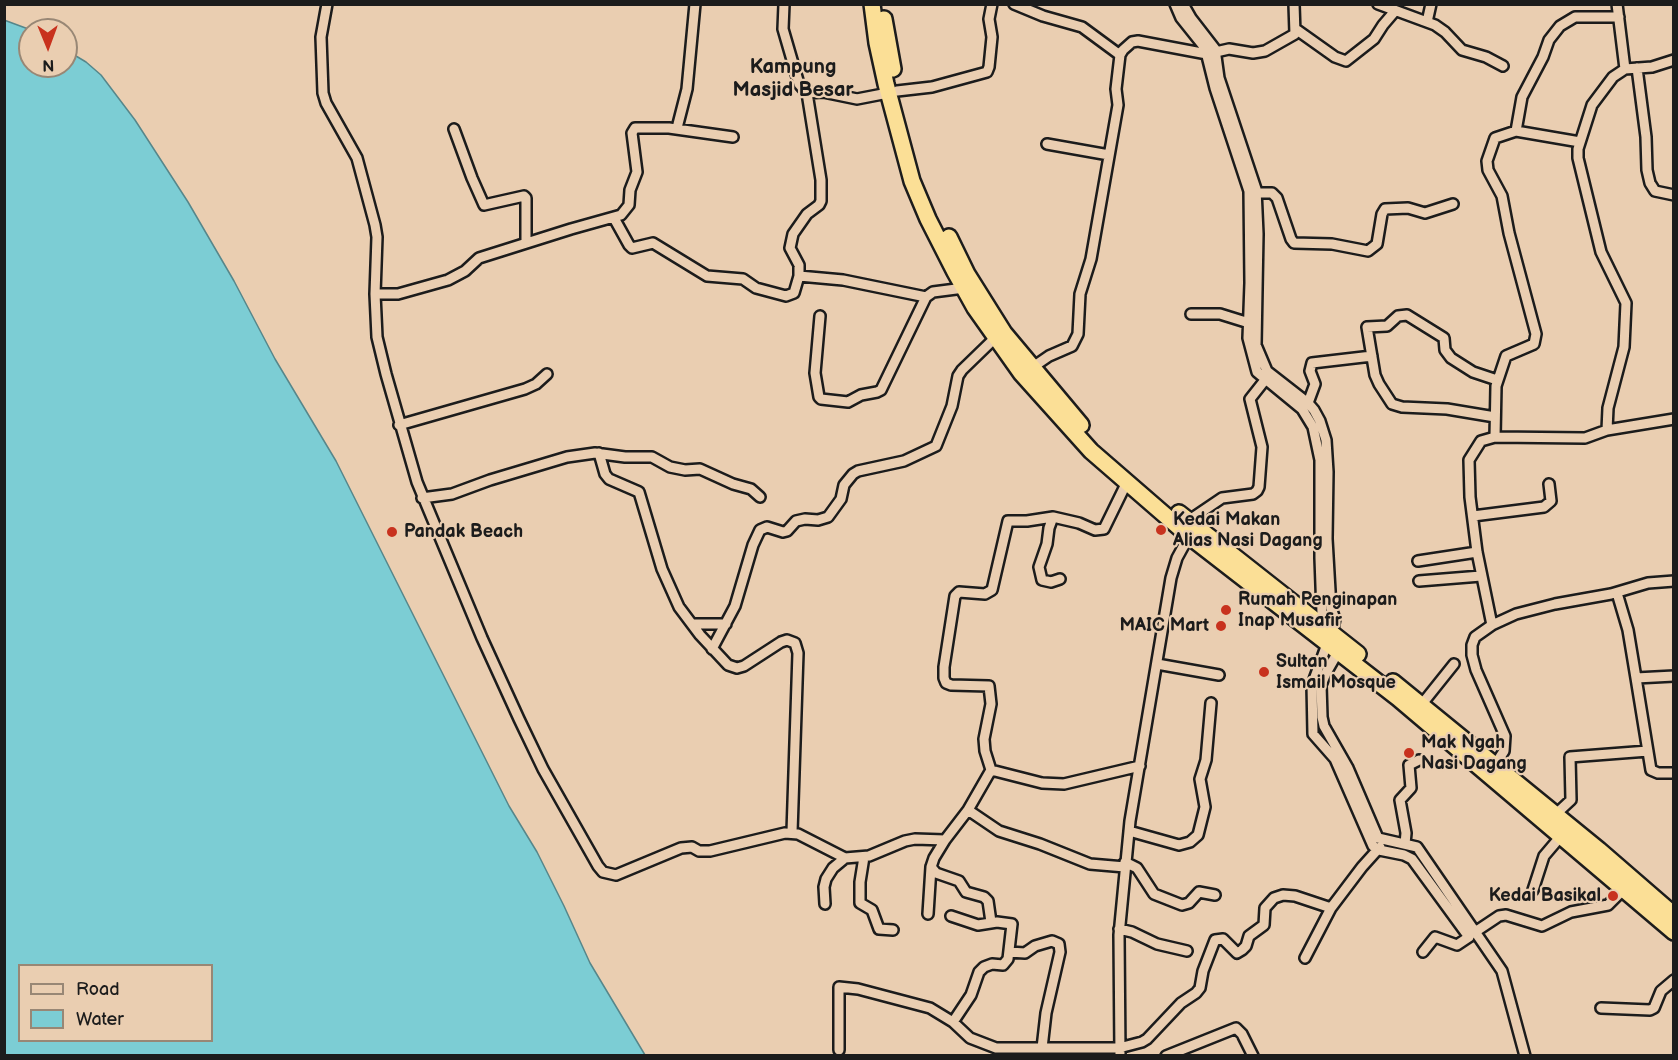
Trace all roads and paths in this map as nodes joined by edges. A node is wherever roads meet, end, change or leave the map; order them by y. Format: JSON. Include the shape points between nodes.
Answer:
{"nodes":[{"id":1,"x":327,"y":4,"type":"edge"},
{"id":2,"x":695,"y":4,"type":"edge"},
{"id":3,"x":784,"y":4,"type":"edge"},
{"id":4,"x":872,"y":4,"type":"edge"},
{"id":5,"x":881,"y":4,"type":"edge"},
{"id":6,"x":992,"y":4,"type":"edge"},
{"id":7,"x":1014,"y":4,"type":"edge"},
{"id":8,"x":1174,"y":4,"type":"edge"},
{"id":9,"x":1183,"y":4,"type":"edge"},
{"id":10,"x":1294,"y":4,"type":"edge"},
{"id":11,"x":1378,"y":4,"type":"edge"},
{"id":12,"x":1431,"y":4,"type":"edge"},
{"id":13,"x":1618,"y":9,"type":"edge"},
{"id":14,"x":1395,"y":11,"type":"junction"},
{"id":15,"x":1427,"y":22,"type":"junction"},
{"id":16,"x":1297,"y":30,"type":"junction"},
{"id":17,"x":1211,"y":53,"type":"junction"},
{"id":18,"x":1120,"y":55,"type":"junction"},
{"id":19,"x":1674,"y":60,"type":"edge"},
{"id":20,"x":1503,"y":66,"type":"dead end"},
{"id":21,"x":1637,"y":68,"type":"junction"},
{"id":22,"x":1624,"y":69,"type":"junction"},
{"id":23,"x":892,"y":92,"type":"junction"},
{"id":24,"x":807,"y":93,"type":"junction"},
{"id":25,"x":677,"y":128,"type":"junction"},
{"id":26,"x":454,"y":129,"type":"dead end"},
{"id":27,"x":1516,"y":131,"type":"junction"},
{"id":28,"x":733,"y":136,"type":"dead end"},
{"id":29,"x":1580,"y":142,"type":"junction"},
{"id":30,"x":1047,"y":144,"type":"dead end"},
{"id":31,"x":1094,"y":154,"type":"junction"},
{"id":32,"x":1109,"y":155,"type":"junction"},
{"id":33,"x":1107,"y":169,"type":"junction"},
{"id":34,"x":1257,"y":193,"type":"junction"},
{"id":35,"x":1674,"y":195,"type":"edge"},
{"id":36,"x":1453,"y":204,"type":"dead end"},
{"id":37,"x":614,"y":218,"type":"junction"},
{"id":38,"x":526,"y":242,"type":"junction"},
{"id":39,"x":799,"y":276,"type":"junction"},
{"id":40,"x":964,"y":288,"type":"junction"},
{"id":41,"x":375,"y":294,"type":"junction"},
{"id":42,"x":926,"y":297,"type":"junction"},
{"id":43,"x":1191,"y":314,"type":"dead end"},
{"id":44,"x":820,"y":316,"type":"dead end"},
{"id":45,"x":1249,"y":323,"type":"junction"},
{"id":46,"x":995,"y":338,"type":"junction"},
{"id":47,"x":1372,"y":356,"type":"junction"},
{"id":48,"x":1033,"y":367,"type":"junction"},
{"id":49,"x":547,"y":374,"type":"dead end"},
{"id":50,"x":1264,"y":380,"type":"junction"},
{"id":51,"x":1497,"y":380,"type":"junction"},
{"id":52,"x":1308,"y":403,"type":"junction"},
{"id":53,"x":1495,"y":417,"type":"junction"},
{"id":54,"x":1674,"y":419,"type":"edge"},
{"id":55,"x":399,"y":425,"type":"junction"},
{"id":56,"x":1607,"y":430,"type":"junction"},
{"id":57,"x":1495,"y":437,"type":"junction"},
{"id":58,"x":599,"y":453,"type":"junction"},
{"id":59,"x":1127,"y":482,"type":"junction"},
{"id":60,"x":1549,"y":484,"type":"dead end"},
{"id":61,"x":760,"y":497,"type":"dead end"},
{"id":62,"x":422,"y":498,"type":"junction"},
{"id":63,"x":1473,"y":516,"type":"junction"},
{"id":64,"x":1053,"y":517,"type":"junction"},
{"id":65,"x":1188,"y":528,"type":"junction"},
{"id":66,"x":1477,"y":552,"type":"junction"},
{"id":67,"x":1418,"y":561,"type":"dead end"},
{"id":68,"x":1481,"y":576,"type":"junction"},
{"id":69,"x":1060,"y":579,"type":"dead end"},
{"id":70,"x":1419,"y":581,"type":"dead end"},
{"id":71,"x":1674,"y":581,"type":"edge"},
{"id":72,"x":1617,"y":592,"type":"junction"},
{"id":73,"x":692,"y":624,"type":"junction"},
{"id":74,"x":726,"y":624,"type":"junction"},
{"id":75,"x":1492,"y":625,"type":"junction"},
{"id":76,"x":1329,"y":639,"type":"junction"},
{"id":77,"x":712,"y":649,"type":"junction"},
{"id":78,"x":1157,"y":664,"type":"junction"},
{"id":79,"x":1454,"y":664,"type":"dead end"},
{"id":80,"x":1219,"y":675,"type":"dead end"},
{"id":81,"x":1674,"y":676,"type":"edge"},
{"id":82,"x":1636,"y":678,"type":"junction"},
{"id":83,"x":1211,"y":703,"type":"dead end"},
{"id":84,"x":1422,"y":704,"type":"junction"},
{"id":85,"x":1648,"y":751,"type":"junction"},
{"id":86,"x":1419,"y":760,"type":"dead end"},
{"id":87,"x":1495,"y":765,"type":"junction"},
{"id":88,"x":1140,"y":766,"type":"junction"},
{"id":89,"x":991,"y":770,"type":"junction"},
{"id":90,"x":1674,"y":773,"type":"edge"},
{"id":91,"x":968,"y":810,"type":"junction"},
{"id":92,"x":1547,"y":813,"type":"junction"},
{"id":93,"x":1129,"y":831,"type":"junction"},
{"id":94,"x":792,"y":832,"type":"junction"},
{"id":95,"x":1562,"y":836,"type":"junction"},
{"id":96,"x":945,"y":840,"type":"junction"},
{"id":97,"x":1383,"y":840,"type":"junction"},
{"id":98,"x":1405,"y":844,"type":"junction"},
{"id":99,"x":1379,"y":850,"type":"junction"},
{"id":100,"x":864,"y":857,"type":"junction"},
{"id":101,"x":845,"y":858,"type":"junction"},
{"id":102,"x":931,"y":867,"type":"junction"},
{"id":103,"x":1124,"y":869,"type":"junction"},
{"id":104,"x":1624,"y":889,"type":"junction"},
{"id":105,"x":1533,"y":890,"type":"dead end"},
{"id":106,"x":1215,"y":895,"type":"dead end"},
{"id":107,"x":825,"y":904,"type":"dead end"},
{"id":108,"x":1331,"y":908,"type":"junction"},
{"id":109,"x":928,"y":914,"type":"dead end"},
{"id":110,"x":1674,"y":915,"type":"edge"},
{"id":111,"x":951,"y":916,"type":"dead end"},
{"id":112,"x":991,"y":922,"type":"junction"},
{"id":113,"x":1119,"y":929,"type":"junction"},
{"id":114,"x":893,"y":930,"type":"dead end"},
{"id":115,"x":1475,"y":932,"type":"junction"},
{"id":116,"x":1674,"y":932,"type":"edge"},
{"id":117,"x":1187,"y":951,"type":"dead end"},
{"id":118,"x":1009,"y":952,"type":"junction"},
{"id":119,"x":1423,"y":952,"type":"dead end"},
{"id":120,"x":1305,"y":958,"type":"dead end"},
{"id":121,"x":1674,"y":980,"type":"edge"},
{"id":122,"x":1601,"y":1008,"type":"dead end"},
{"id":123,"x":953,"y":1022,"type":"junction"},
{"id":124,"x":1042,"y":1048,"type":"junction"},
{"id":125,"x":839,"y":1050,"type":"dead end"},
{"id":126,"x":1005,"y":1052,"type":"edge"},
{"id":127,"x":1120,"y":1052,"type":"edge"},
{"id":128,"x":1178,"y":1053,"type":"edge"},
{"id":129,"x":1166,"y":1056,"type":"edge"},
{"id":130,"x":1253,"y":1056,"type":"edge"},
{"id":131,"x":1525,"y":1056,"type":"edge"}],
"edges":[{"from":1,"to":41,"type":"street","via":[[321,37],[322,85],[326,103],[357,158],[375,225]]},
{"from":2,"to":25,"type":"street","via":[[687,89]]},
{"from":3,"to":24,"type":"street","via":[[783,29],[799,84]]},
{"from":4,"to":23,"type":"highway","via":[[877,43]]},
{"from":5,"to":23,"type":"highway"},
{"from":6,"to":23,"type":"street","via":[[987,72],[932,87]]},
{"from":7,"to":18,"type":"street","via":[[1082,27]]},
{"from":8,"to":17,"type":"street"},
{"from":9,"to":17,"type":"street"},
{"from":10,"to":16,"type":"street"},
{"from":11,"to":14,"type":"street"},
{"from":12,"to":15,"type":"street"},
{"from":13,"to":22,"type":"street"},
{"from":13,"to":27,"type":"street","via":[[1597,17],[1575,17],[1552,35],[1522,97]]},
{"from":14,"to":15,"type":"street"},
{"from":14,"to":16,"type":"street","via":[[1374,39],[1346,61]]},
{"from":15,"to":20,"type":"street","via":[[1445,32],[1462,50]]},
{"from":16,"to":17,"type":"street","via":[[1292,37],[1265,51],[1229,49]]},
{"from":17,"to":18,"type":"street","via":[[1138,41],[1127,44]]},
{"from":17,"to":34,"type":"street"},
{"from":17,"to":45,"type":"street","via":[[1215,88],[1249,191]]},
{"from":18,"to":32,"type":"street","via":[[1118,105]]},
{"from":19,"to":21,"type":"street"},
{"from":21,"to":22,"type":"street"},
{"from":21,"to":35,"type":"street","via":[[1650,183],[1655,191]]},
{"from":22,"to":29,"type":"street","via":[[1592,105]]},
{"from":23,"to":24,"type":"street","via":[[856,99]]},
{"from":23,"to":40,"type":"highway","via":[[912,181]]},
{"from":23,"to":48,"type":"highway","via":[[935,211],[985,303]]},
{"from":24,"to":39,"type":"street","via":[[821,201],[793,234],[790,248]]},
{"from":25,"to":28,"type":"street"},
{"from":25,"to":37,"type":"street","via":[[633,130],[636,172],[629,205]]},
{"from":26,"to":38,"type":"street","via":[[484,205],[526,198]]},
{"from":27,"to":29,"type":"street"},
{"from":27,"to":51,"type":"street","via":[[1495,138],[1487,166],[1502,196],[1536,334],[1534,344],[1506,356]]},
{"from":29,"to":56,"type":"street","via":[[1578,158],[1601,252],[1626,303],[1624,347],[1608,408]]},
{"from":30,"to":31,"type":"street"},
{"from":31,"to":32,"type":"street"},
{"from":31,"to":33,"type":"street"},
{"from":32,"to":33,"type":"street"},
{"from":33,"to":48,"type":"street","via":[[1091,259],[1082,287],[1076,341]]},
{"from":34,"to":36,"type":"street","via":[[1272,193],[1277,198],[1294,243],[1332,244],[1368,251],[1377,243],[1385,209],[1407,208],[1425,213]]},
{"from":34,"to":52,"type":"street","via":[[1256,345],[1267,371]]},
{"from":37,"to":38,"type":"street"},
{"from":37,"to":39,"type":"street","via":[[628,246],[653,243],[707,276],[743,279],[756,288],[790,296],[796,290]]},
{"from":38,"to":41,"type":"street","via":[[476,260],[448,280],[398,294]]},
{"from":39,"to":42,"type":"street","via":[[843,280]]},
{"from":40,"to":42,"type":"street","via":[[933,292]]},
{"from":40,"to":46,"type":"highway"},
{"from":41,"to":55,"type":"street","via":[[377,337]]},
{"from":42,"to":44,"type":"street","via":[[881,390],[861,394],[848,402],[819,397],[815,373]]},
{"from":43,"to":45,"type":"street","via":[[1220,314]]},
{"from":45,"to":50,"type":"street","via":[[1249,346],[1257,372]]},
{"from":46,"to":59,"type":"highway","via":[[1021,373],[1084,442]]},
{"from":46,"to":74,"type":"street","via":[[958,376],[936,446],[900,462],[852,474],[828,517],[796,521],[783,532],[767,527],[760,530]]},
{"from":47,"to":51,"type":"street","via":[[1367,327],[1387,326],[1398,316],[1407,315],[1444,338],[1445,350],[1451,358],[1473,372]]},
{"from":47,"to":52,"type":"street","via":[[1312,363],[1310,371],[1315,384]]},
{"from":47,"to":53,"type":"street","via":[[1379,384],[1396,406]]},
{"from":48,"to":65,"type":"highway","via":[[1094,440]]},
{"from":49,"to":55,"type":"street","via":[[525,389]]},
{"from":50,"to":65,"type":"street","via":[[1250,399],[1262,447],[1257,491],[1222,498]]},
{"from":50,"to":76,"type":"street","via":[[1302,409],[1313,426],[1320,460],[1322,613]]},
{"from":51,"to":53,"type":"street"},
{"from":52,"to":76,"type":"street","via":[[1326,440],[1327,539],[1335,619]]},
{"from":53,"to":57,"type":"street"},
{"from":54,"to":56,"type":"street"},
{"from":55,"to":62,"type":"street"},
{"from":56,"to":57,"type":"street","via":[[1585,438]]},
{"from":57,"to":63,"type":"street","via":[[1481,441],[1469,460]]},
{"from":58,"to":61,"type":"street","via":[[652,457],[670,467],[700,469],[751,489]]},
{"from":58,"to":62,"type":"street","via":[[574,455],[452,494]]},
{"from":58,"to":73,"type":"street","via":[[609,479],[639,492],[662,569],[679,607]]},
{"from":59,"to":64,"type":"street","via":[[1104,529],[1095,530]]},
{"from":59,"to":65,"type":"highway"},
{"from":60,"to":63,"type":"street","via":[[1551,501],[1544,507]]},
{"from":62,"to":94,"type":"street","via":[[538,759],[603,872],[616,875],[681,848],[710,851]]},
{"from":63,"to":66,"type":"street"},
{"from":64,"to":69,"type":"street","via":[[1039,567],[1042,580]]},
{"from":64,"to":89,"type":"street","via":[[1008,522],[992,590],[985,594],[959,592],[955,596],[944,678],[951,685],[989,686],[991,704],[984,739]]},
{"from":65,"to":76,"type":"highway"},
{"from":65,"to":78,"type":"street","via":[[1174,566]]},
{"from":66,"to":67,"type":"street"},
{"from":66,"to":68,"type":"street"},
{"from":68,"to":70,"type":"street"},
{"from":68,"to":75,"type":"street"},
{"from":71,"to":72,"type":"street"},
{"from":72,"to":75,"type":"street","via":[[1538,608]]},
{"from":72,"to":82,"type":"street"},
{"from":73,"to":74,"type":"street"},
{"from":73,"to":77,"type":"street"},
{"from":74,"to":77,"type":"street"},
{"from":75,"to":87,"type":"street","via":[[1475,637],[1472,654],[1505,736],[1504,751]]},
{"from":76,"to":84,"type":"highway"},
{"from":76,"to":92,"type":"highway","via":[[1398,698]]},
{"from":76,"to":97,"type":"street","via":[[1322,685],[1322,722],[1348,768],[1377,836]]},
{"from":76,"to":99,"type":"street","via":[[1312,685],[1313,734],[1335,759],[1373,846]]},
{"from":77,"to":94,"type":"street","via":[[728,665],[737,668],[781,642],[795,642],[798,652]]},
{"from":78,"to":80,"type":"street"},
{"from":78,"to":88,"type":"street"},
{"from":79,"to":84,"type":"street"},
{"from":81,"to":82,"type":"street"},
{"from":82,"to":85,"type":"street"},
{"from":83,"to":93,"type":"street","via":[[1206,760],[1200,779],[1205,807],[1198,835],[1179,845]]},
{"from":84,"to":87,"type":"highway"},
{"from":85,"to":90,"type":"street","via":[[1651,770]]},
{"from":85,"to":92,"type":"street","via":[[1570,757],[1571,800]]},
{"from":86,"to":98,"type":"street","via":[[1409,765],[1411,788],[1400,800]]},
{"from":87,"to":92,"type":"highway"},
{"from":88,"to":89,"type":"street","via":[[1064,784],[1042,783]]},
{"from":88,"to":93,"type":"street"},
{"from":89,"to":91,"type":"street"},
{"from":91,"to":96,"type":"street"},
{"from":91,"to":103,"type":"street","via":[[999,831],[1090,864]]},
{"from":92,"to":95,"type":"highway"},
{"from":92,"to":110,"type":"highway"},
{"from":93,"to":103,"type":"street"},
{"from":94,"to":101,"type":"street"},
{"from":95,"to":104,"type":"highway"},
{"from":95,"to":105,"type":"street","via":[[1544,856]]},
{"from":96,"to":100,"type":"street","via":[[905,841]]},
{"from":96,"to":102,"type":"street"},
{"from":97,"to":98,"type":"street"},
{"from":97,"to":99,"type":"street"},
{"from":98,"to":115,"type":"street","via":[[1417,847]]},
{"from":99,"to":108,"type":"street"},
{"from":99,"to":119,"type":"street","via":[[1412,859],[1469,937],[1457,945],[1435,937]]},
{"from":100,"to":101,"type":"street"},
{"from":100,"to":114,"type":"street","via":[[860,903],[872,910],[879,929]]},
{"from":101,"to":107,"type":"street","via":[[826,879]]},
{"from":102,"to":109,"type":"street"},
{"from":102,"to":112,"type":"street","via":[[936,873],[959,881],[966,892],[984,897]]},
{"from":103,"to":106,"type":"street","via":[[1137,868],[1155,894],[1182,905],[1199,891]]},
{"from":103,"to":113,"type":"street"},
{"from":104,"to":115,"type":"street","via":[[1608,905],[1572,912],[1542,926],[1506,915]]},
{"from":104,"to":116,"type":"highway"},
{"from":108,"to":120,"type":"street"},
{"from":108,"to":127,"type":"street","via":[[1295,896],[1274,898],[1265,908],[1264,925],[1249,936],[1246,946],[1240,952],[1223,939],[1215,940],[1196,993],[1147,1039]]},
{"from":111,"to":112,"type":"street","via":[[978,925]]},
{"from":112,"to":118,"type":"street","via":[[1012,924]]},
{"from":113,"to":117,"type":"street"},
{"from":113,"to":127,"type":"street"},
{"from":115,"to":131,"type":"street","via":[[1504,976]]},
{"from":118,"to":123,"type":"street","via":[[1005,963],[992,964],[979,972],[971,995]]},
{"from":118,"to":124,"type":"street","via":[[1025,953],[1052,940],[1059,944]]},
{"from":121,"to":122,"type":"street","via":[[1650,1010]]},
{"from":123,"to":125,"type":"street","via":[[930,1008],[839,987]]},
{"from":123,"to":126,"type":"street","via":[[970,1038]]},
{"from":124,"to":126,"type":"street"},
{"from":124,"to":127,"type":"street"},
{"from":128,"to":129,"type":"street"},
{"from":128,"to":130,"type":"street","via":[[1236,1028]]}]}
